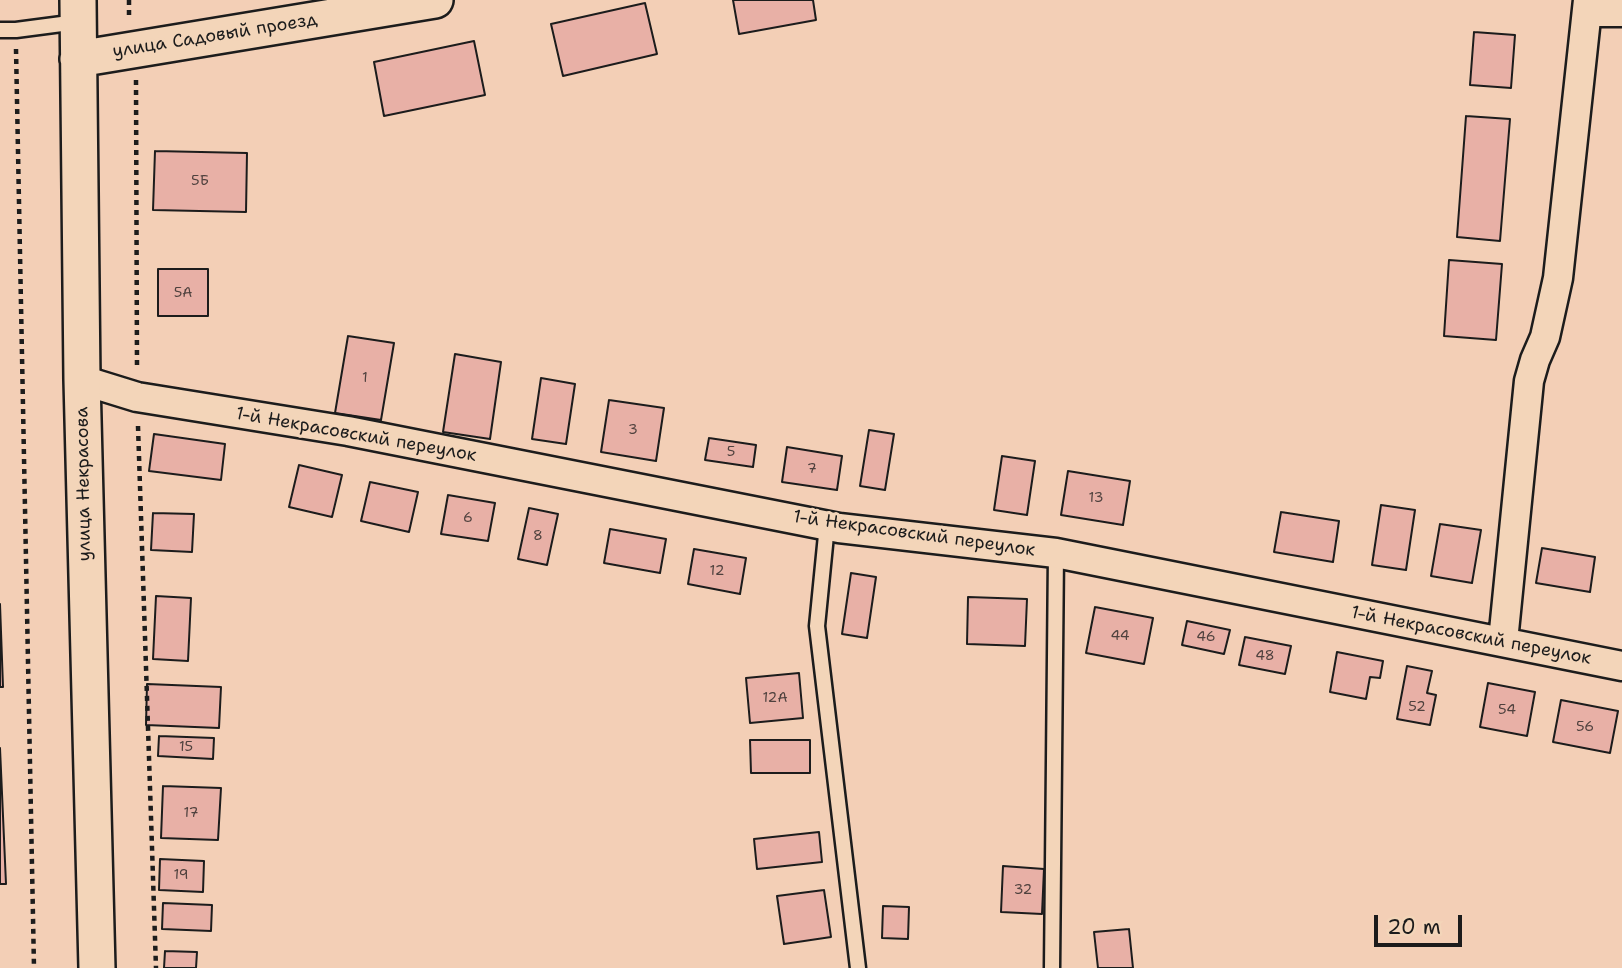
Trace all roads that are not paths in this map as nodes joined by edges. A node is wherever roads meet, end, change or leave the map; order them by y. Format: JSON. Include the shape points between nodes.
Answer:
{"nodes":[{"id":1,"x":435,"y":0,"type":"edge"},
{"id":2,"x":1588,"y":6,"type":"edge"},
{"id":3,"x":77,"y":11,"type":"edge"},
{"id":4,"x":1622,"y":12,"type":"edge"},
{"id":5,"x":0,"y":30,"type":"edge"},
{"id":6,"x":79,"y":59,"type":"junction"},
{"id":7,"x":82,"y":380,"type":"junction"},
{"id":8,"x":827,"y":525,"type":"junction"},
{"id":9,"x":1056,"y":553,"type":"junction"},
{"id":10,"x":1503,"y":641,"type":"junction"},
{"id":11,"x":1622,"y":666,"type":"edge"},
{"id":12,"x":97,"y":968,"type":"edge"},
{"id":13,"x":858,"y":968,"type":"edge"},
{"id":14,"x":1052,"y":968,"type":"edge"}],
"edges":[{"from":1,"to":6,"type":"street","name":"улица Садовый проезд"},
{"from":2,"to":4,"type":"street"},
{"from":2,"to":10,"type":"street","via":[[1558,278],[1530,381]]},
{"from":3,"to":5,"type":"lane","via":[[16,30]]},
{"from":3,"to":6,"type":"street","name":"улица Некрасова"},
{"from":6,"to":7,"type":"street","name":"улица Некрасова"},
{"from":7,"to":8,"type":"street","name":"1-й Некрасовский переулок","via":[[137,397],[348,431]]},
{"from":7,"to":12,"type":"street","name":"улица Некрасова"},
{"from":8,"to":9,"type":"street","name":"1-й Некрасовский переулок"},
{"from":8,"to":13,"type":"lane","via":[[817,626]]},
{"from":9,"to":10,"type":"street","name":"1-й Некрасовский переулок"},
{"from":9,"to":14,"type":"lane"},
{"from":10,"to":11,"type":"street","name":"1-й Некрасовский переулок"}]}
